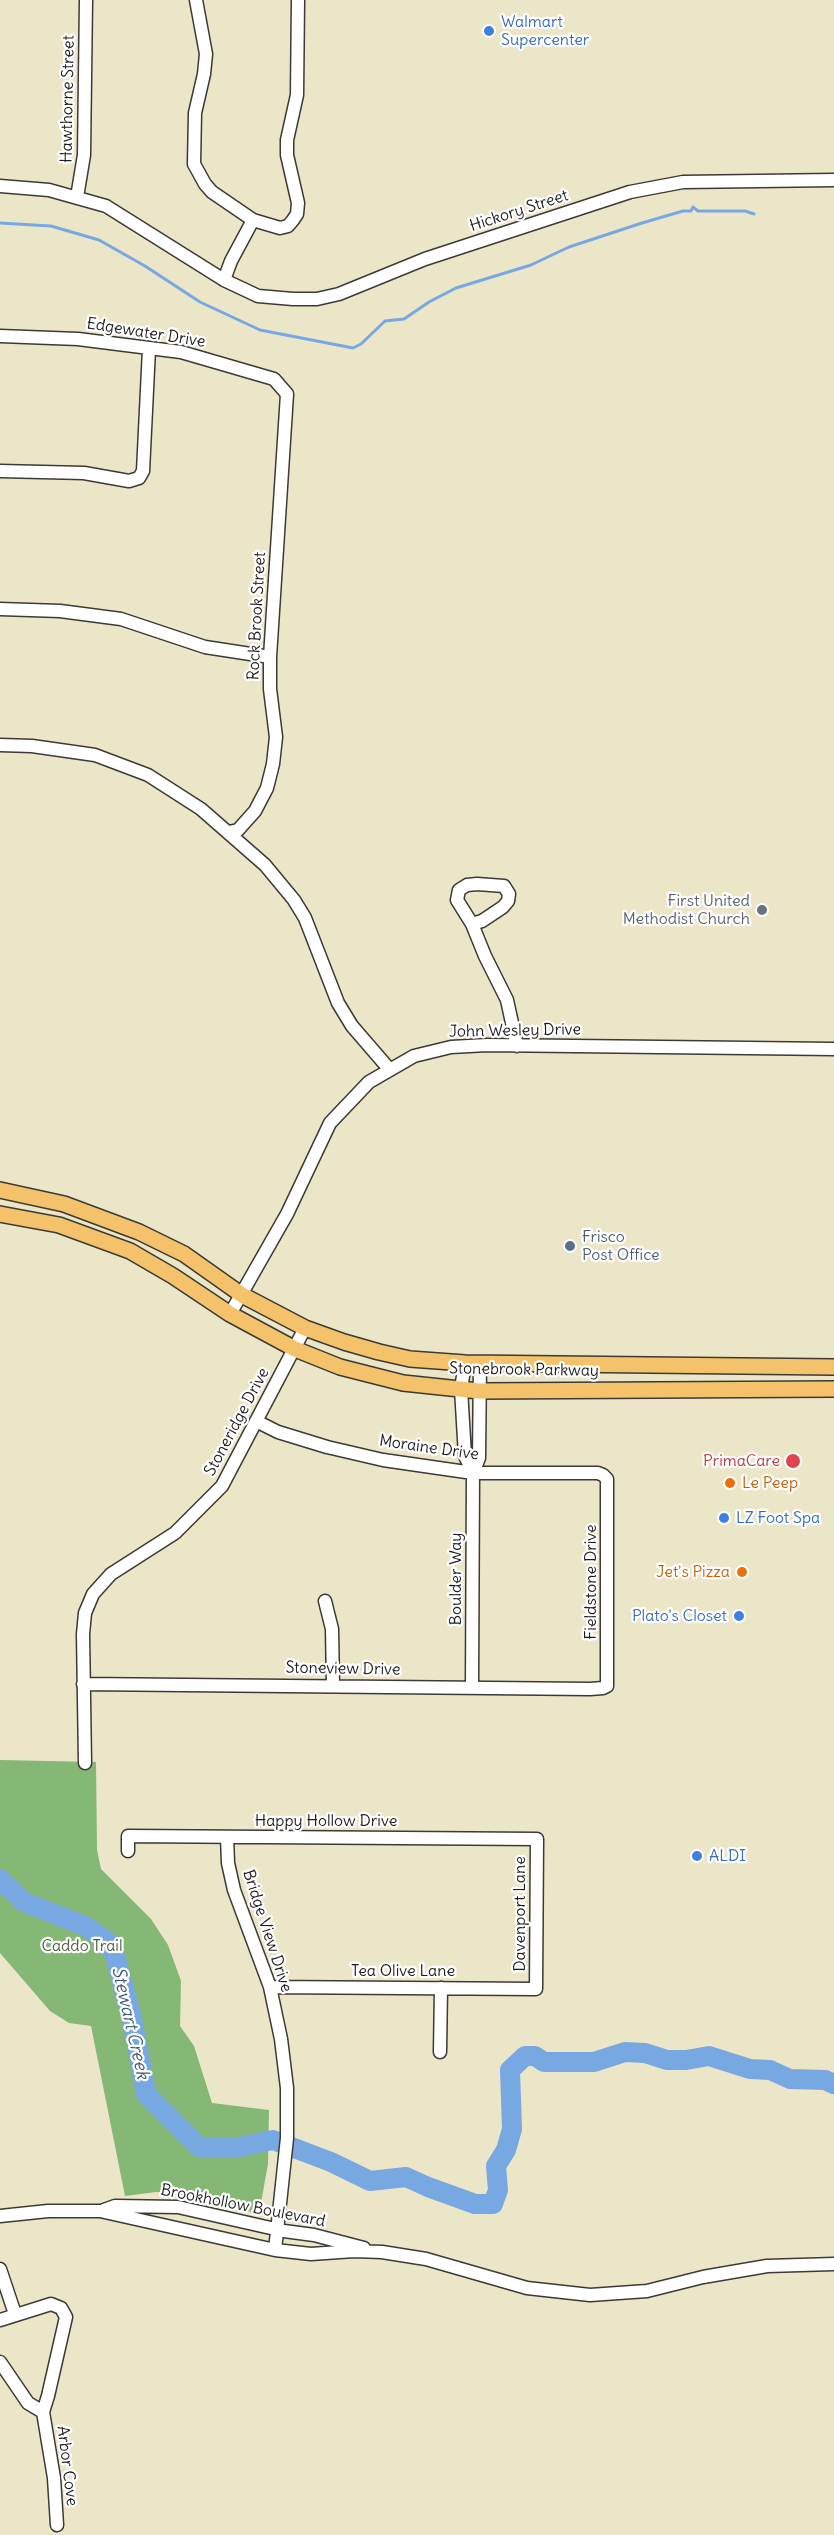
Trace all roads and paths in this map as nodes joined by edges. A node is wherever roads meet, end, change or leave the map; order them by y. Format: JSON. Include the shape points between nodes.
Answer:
{"nodes":[{"id":1,"x":86,"y":0,"type":"edge"},
{"id":2,"x":196,"y":0,"type":"edge"},
{"id":3,"x":298,"y":0,"type":"edge"},
{"id":4,"x":834,"y":180,"type":"edge"},
{"id":5,"x":0,"y":186,"type":"edge"},
{"id":6,"x":77,"y":197,"type":"junction"},
{"id":7,"x":253,"y":220,"type":"junction"},
{"id":8,"x":224,"y":280,"type":"junction"},
{"id":9,"x":0,"y":336,"type":"edge"},
{"id":10,"x":149,"y":349,"type":"junction"},
{"id":11,"x":281,"y":385,"type":"joint"},
{"id":12,"x":0,"y":471,"type":"edge"},
{"id":13,"x":0,"y":609,"type":"edge"},
{"id":14,"x":270,"y":657,"type":"junction"},
{"id":15,"x":0,"y":746,"type":"edge"},
{"id":16,"x":229,"y":832,"type":"junction"},
{"id":17,"x":472,"y":924,"type":"dead end"},
{"id":18,"x":517,"y":1046,"type":"junction"},
{"id":19,"x":834,"y":1049,"type":"edge"},
{"id":20,"x":390,"y":1070,"type":"junction"},
{"id":21,"x":0,"y":1190,"type":"edge"},
{"id":22,"x":64,"y":1204,"type":"junction"},
{"id":23,"x":81,"y":1209,"type":"junction"},
{"id":24,"x":0,"y":1214,"type":"edge"},
{"id":25,"x":59,"y":1225,"type":"junction"},
{"id":26,"x":75,"y":1231,"type":"junction"},
{"id":27,"x":242,"y":1295,"type":"junction"},
{"id":28,"x":230,"y":1314,"type":"junction"},
{"id":29,"x":304,"y":1328,"type":"junction"},
{"id":30,"x":295,"y":1349,"type":"junction"},
{"id":31,"x":472,"y":1363,"type":"junction"},
{"id":32,"x":633,"y":1365,"type":"junction"},
{"id":33,"x":743,"y":1366,"type":"junction"},
{"id":34,"x":834,"y":1367,"type":"edge"},
{"id":35,"x":461,"y":1389,"type":"junction"},
{"id":36,"x":633,"y":1389,"type":"junction"},
{"id":37,"x":834,"y":1389,"type":"edge"},
{"id":38,"x":741,"y":1390,"type":"junction"},
{"id":39,"x":480,"y":1391,"type":"junction"},
{"id":40,"x":256,"y":1421,"type":"junction"},
{"id":41,"x":473,"y":1473,"type":"junction"},
{"id":42,"x":603,"y":1475,"type":"joint"},
{"id":43,"x":325,"y":1601,"type":"dead end"},
{"id":44,"x":83,"y":1684,"type":"junction"},
{"id":45,"x":333,"y":1685,"type":"junction"},
{"id":46,"x":472,"y":1687,"type":"junction"},
{"id":47,"x":603,"y":1689,"type":"joint"},
{"id":48,"x":85,"y":1763,"type":"dead end"},
{"id":49,"x":227,"y":1837,"type":"junction"},
{"id":50,"x":537,"y":1839,"type":"joint"},
{"id":51,"x":128,"y":1851,"type":"dead end"},
{"id":52,"x":270,"y":1987,"type":"junction"},
{"id":53,"x":441,"y":1988,"type":"junction"},
{"id":54,"x":536,"y":1989,"type":"joint"},
{"id":55,"x":440,"y":2052,"type":"dead end"},
{"id":56,"x":100,"y":2211,"type":"junction"},
{"id":57,"x":0,"y":2216,"type":"edge"},
{"id":58,"x":278,"y":2229,"type":"junction"},
{"id":59,"x":275,"y":2250,"type":"junction"},
{"id":60,"x":378,"y":2252,"type":"junction"},
{"id":61,"x":834,"y":2264,"type":"edge"},
{"id":62,"x":0,"y":2269,"type":"edge"},
{"id":63,"x":15,"y":2314,"type":"junction"},
{"id":64,"x":0,"y":2320,"type":"edge"},
{"id":65,"x":0,"y":2362,"type":"edge"},
{"id":66,"x":42,"y":2412,"type":"junction"},
{"id":67,"x":57,"y":2525,"type":"dead end"}],
"edges":[{"from":1,"to":6,"type":"street","name":"Hawthorne Street","via":[[84,155]]},
{"from":2,"to":7,"type":"street","via":[[206,54],[195,113],[194,164],[212,192]]},
{"from":3,"to":7,"type":"street","via":[[297,95],[287,140],[297,214],[288,226],[280,228]]},
{"from":4,"to":8,"type":"street","name":"Hickory Street","via":[[683,182],[630,192],[436,255],[317,299],[258,296]]},
{"from":5,"to":6,"type":"street","name":"Hickory Street"},
{"from":6,"to":8,"type":"street","name":"Hickory Street","via":[[106,206]]},
{"from":7,"to":8,"type":"street"},
{"from":9,"to":10,"type":"street","name":"Edgewater Drive","via":[[78,339]]},
{"from":10,"to":11,"type":"street","name":"Edgewater Drive","via":[[217,361],[274,379]]},
{"from":10,"to":12,"type":"street","via":[[143,471],[139,478],[129,481],[84,473]]},
{"from":11,"to":14,"type":"street","name":"Rock Brook Street","via":[[287,394],[287,411]]},
{"from":13,"to":14,"type":"street","via":[[121,619],[205,646]]},
{"from":14,"to":16,"type":"street","name":"Rock Brook Street","via":[[276,737],[273,764],[255,811],[238,830]]},
{"from":15,"to":16,"type":"street","via":[[32,746],[95,755],[148,775]]},
{"from":16,"to":20,"type":"street","via":[[294,900],[339,1003],[352,1026]]},
{"from":17,"to":18,"type":"street","via":[[507,1000]]},
{"from":18,"to":19,"type":"street","name":"John Wesley Drive"},
{"from":18,"to":20,"type":"street","name":"John Wesley Drive","via":[[433,1050]]},
{"from":20,"to":27,"type":"street","name":"John Wesley Drive","via":[[369,1082],[330,1123],[287,1214]]},
{"from":21,"to":22,"type":"main road","name":"Stonebrook Parkway"},
{"from":22,"to":23,"type":"main road","name":"Stonebrook Parkway"},
{"from":22,"to":25,"type":"main road"},
{"from":23,"to":26,"type":"main road"},
{"from":23,"to":27,"type":"main road","name":"Stonebrook Parkway","via":[[184,1254]]},
{"from":24,"to":25,"type":"main road","name":"Stonebrook Parkway"},
{"from":25,"to":26,"type":"main road","name":"Stonebrook Parkway"},
{"from":26,"to":28,"type":"main road","name":"Stonebrook Parkway","via":[[130,1251]]},
{"from":27,"to":28,"type":"street","name":"John Wesley Drive"},
{"from":27,"to":29,"type":"main road","name":"Stonebrook Parkway"},
{"from":28,"to":30,"type":"main road","name":"Stonebrook Parkway"},
{"from":29,"to":30,"type":"street","name":"Stoneridge Drive"},
{"from":29,"to":31,"type":"main road","name":"Stonebrook Parkway","via":[[410,1359]]},
{"from":30,"to":35,"type":"main road","name":"Stonebrook Parkway","via":[[340,1367],[403,1383]]},
{"from":30,"to":40,"type":"street","name":"Stoneridge Drive"},
{"from":31,"to":32,"type":"main road","name":"Stonebrook Parkway"},
{"from":31,"to":35,"type":"street","name":"Boulder Way"},
{"from":31,"to":39,"type":"street","name":"Boulder Way"},
{"from":32,"to":33,"type":"main road","name":"Stonebrook Parkway"},
{"from":32,"to":36,"type":"main road"},
{"from":33,"to":34,"type":"main road","name":"Stonebrook Parkway"},
{"from":33,"to":38,"type":"main road"},
{"from":35,"to":39,"type":"main road","name":"Stonebrook Parkway"},
{"from":35,"to":41,"type":"street","name":"Boulder Way","via":[[465,1456]]},
{"from":36,"to":38,"type":"main road","name":"Stonebrook Parkway"},
{"from":36,"to":39,"type":"main road","name":"Stonebrook Parkway"},
{"from":37,"to":38,"type":"main road","name":"Stonebrook Parkway"},
{"from":39,"to":41,"type":"street","name":"Boulder Way","via":[[479,1458]]},
{"from":40,"to":41,"type":"street","name":"Moraine Drive","via":[[327,1448]]},
{"from":40,"to":44,"type":"street","name":"Stoneridge Drive","via":[[222,1486],[204,1506],[175,1533],[111,1574],[93,1594],[85,1613]]},
{"from":41,"to":42,"type":"street","name":"Moraine Drive"},
{"from":41,"to":46,"type":"street","name":"Boulder Way"},
{"from":42,"to":47,"type":"street","name":"Fieldstone Drive","via":[[608,1487],[608,1679]]},
{"from":43,"to":45,"type":"street","via":[[332,1629]]},
{"from":44,"to":45,"type":"street","name":"Stoneview Drive"},
{"from":44,"to":48,"type":"street","name":"Stoneridge Drive"},
{"from":45,"to":46,"type":"street","name":"Stoneview Drive"},
{"from":46,"to":47,"type":"street","name":"Stoneview Drive"},
{"from":49,"to":50,"type":"street","name":"Happy Hollow Drive"},
{"from":49,"to":51,"type":"street","name":"Happy Hollow Drive","via":[[129,1836]]},
{"from":49,"to":52,"type":"street","name":"Bridge View Drive","via":[[234,1890]]},
{"from":50,"to":54,"type":"street","name":"Davenport Lane"},
{"from":52,"to":53,"type":"street","name":"Tea Olive Lane"},
{"from":52,"to":58,"type":"street","name":"Bridge View Drive","via":[[287,2088]]},
{"from":53,"to":54,"type":"street","name":"Tea Olive Lane"},
{"from":53,"to":55,"type":"street"},
{"from":56,"to":57,"type":"street","name":"Brookhollow Boulevard"},
{"from":56,"to":58,"type":"street","name":"Brookhollow Boulevard","via":[[115,2206],[178,2207]]},
{"from":56,"to":59,"type":"street","name":"Brookhollow Boulevard"},
{"from":58,"to":59,"type":"street","name":"Bridge View Drive"},
{"from":58,"to":60,"type":"street","name":"Brookhollow Boulevard"},
{"from":59,"to":60,"type":"street","name":"Brookhollow Boulevard","via":[[311,2254]]},
{"from":60,"to":61,"type":"street","name":"Brookhollow Boulevard","via":[[426,2259],[514,2284],[582,2294],[647,2291],[767,2266]]},
{"from":62,"to":63,"type":"street"},
{"from":63,"to":64,"type":"street","name":"Arbor Cove"},
{"from":63,"to":66,"type":"street","name":"Arbor Cove","via":[[51,2304],[61,2308],[66,2317]]},
{"from":65,"to":66,"type":"street","name":"Arbor Cove","via":[[28,2403]]},
{"from":66,"to":67,"type":"street","name":"Arbor Cove","via":[[54,2478]]}]}
